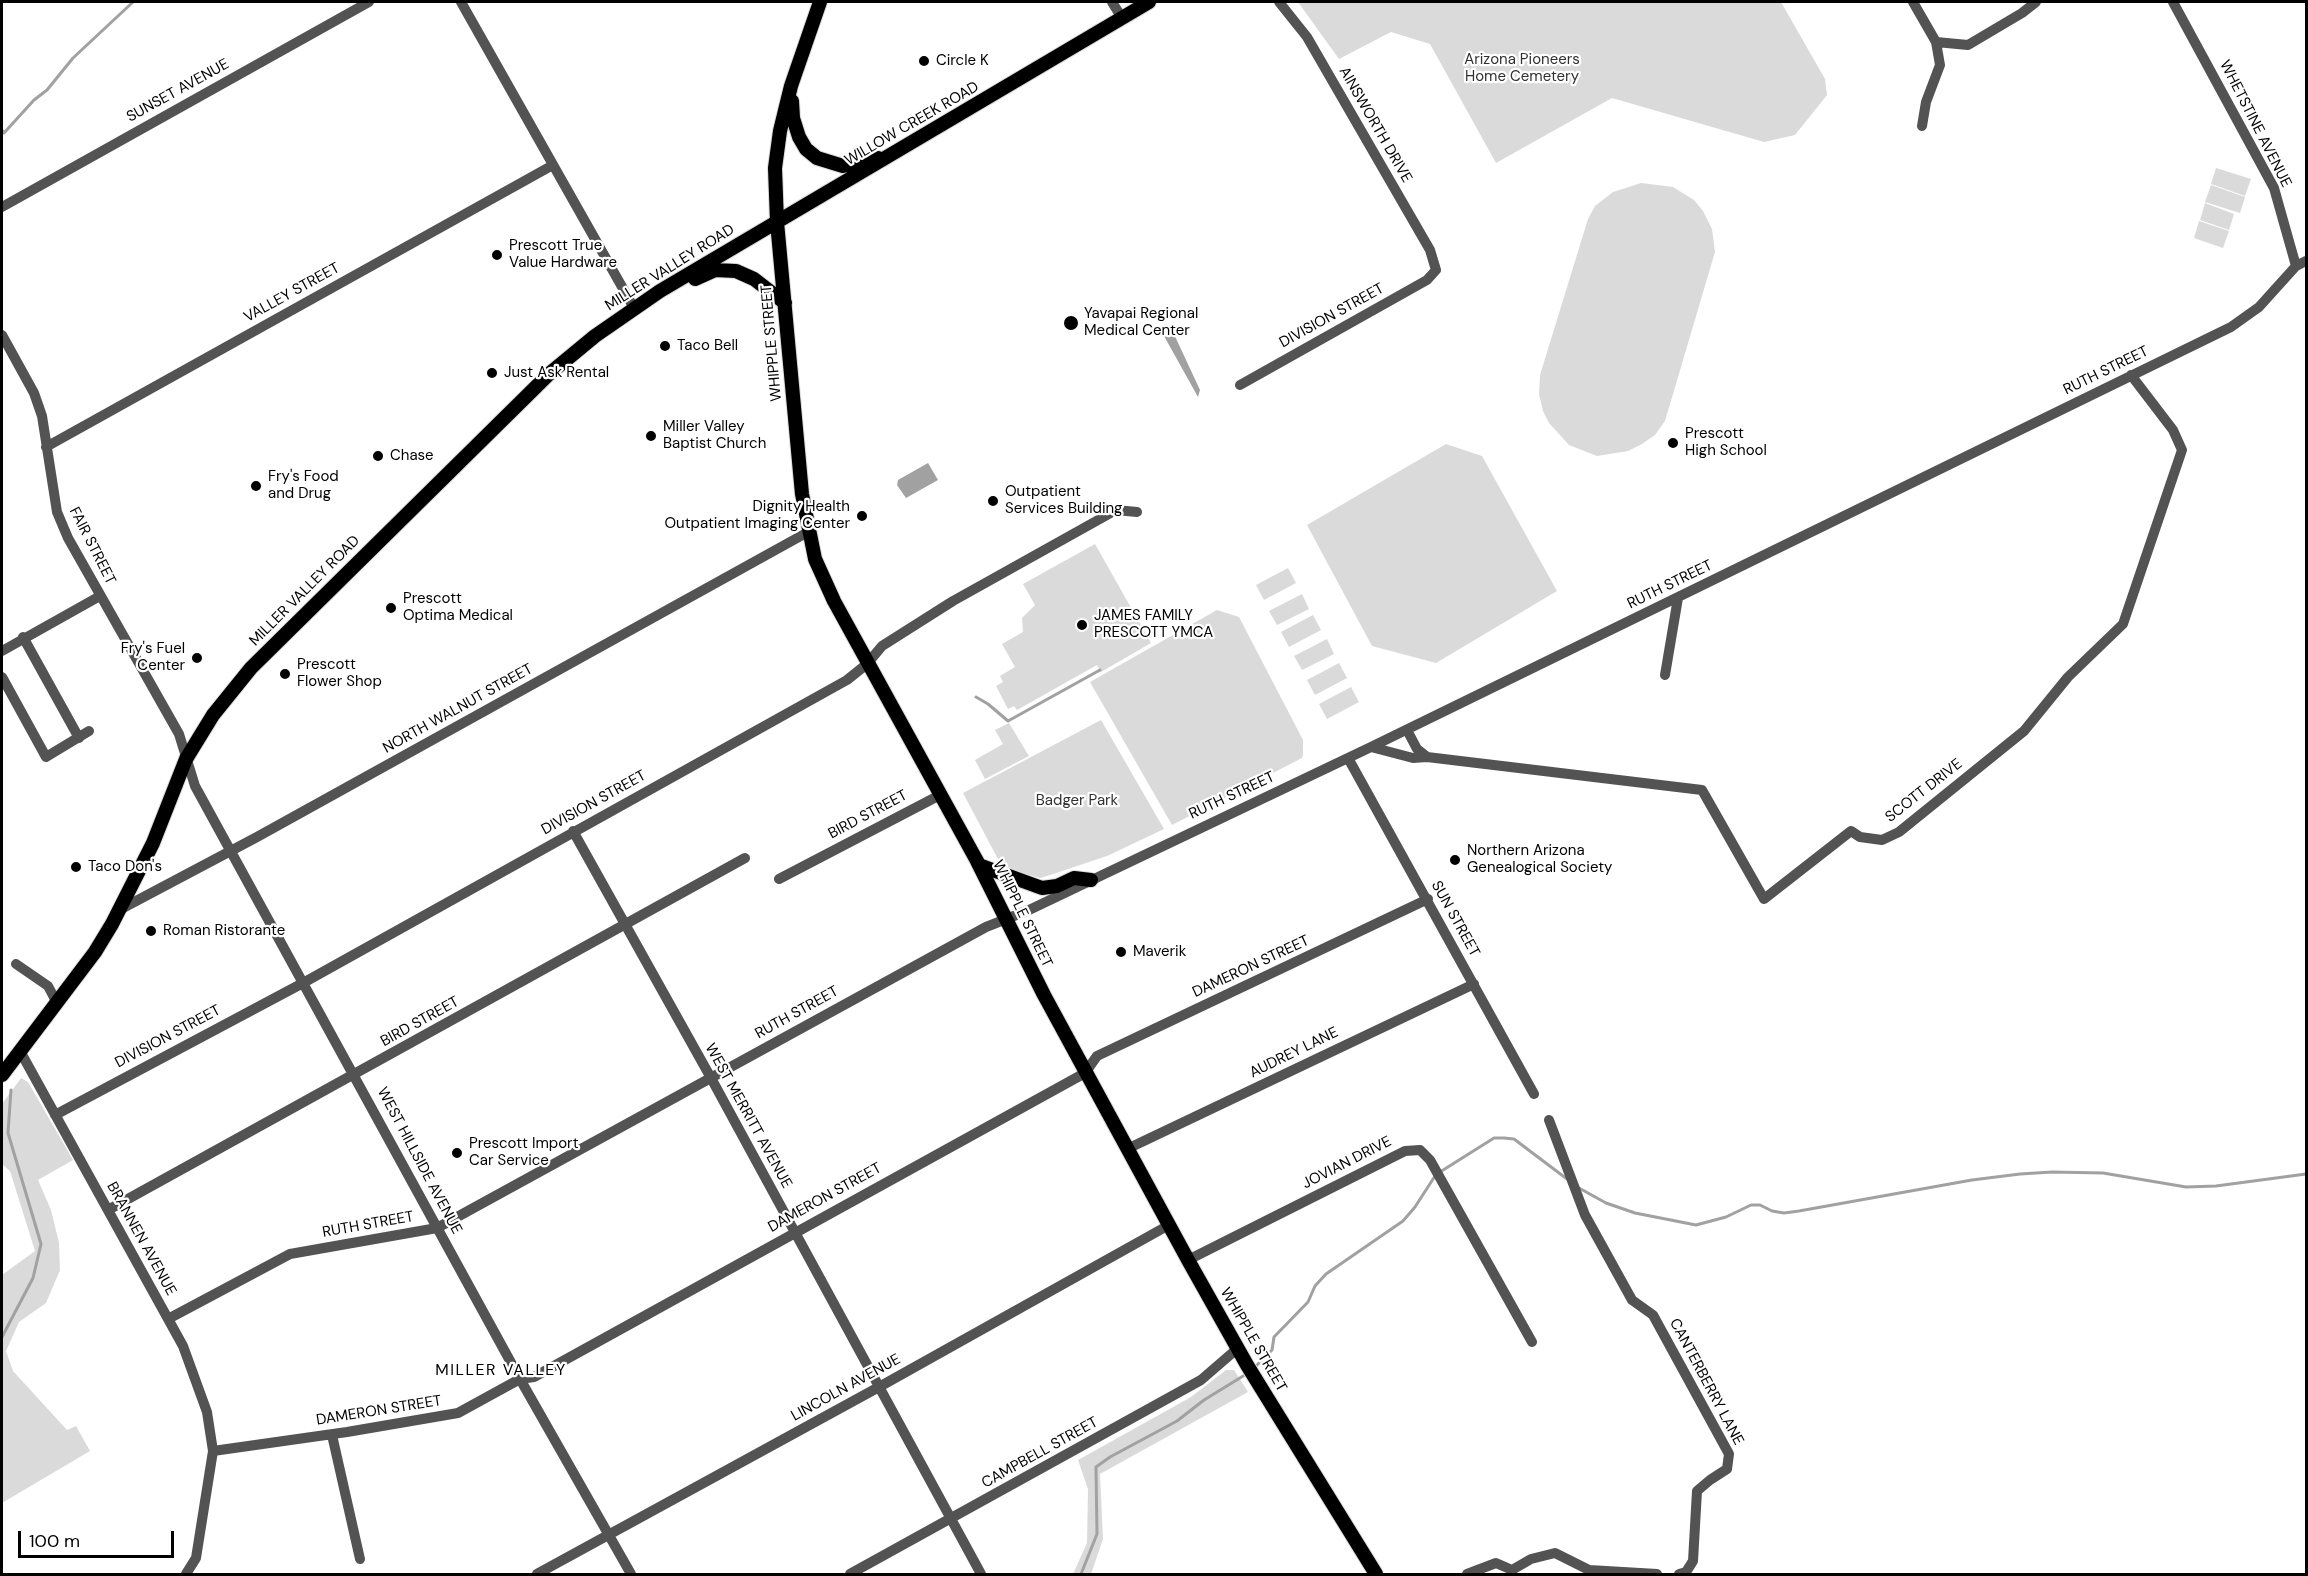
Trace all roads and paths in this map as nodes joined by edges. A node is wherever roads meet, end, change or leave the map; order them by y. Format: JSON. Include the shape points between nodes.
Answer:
{"nodes":[{"id":1,"x":369,"y":2,"type":"edge"},
{"id":2,"x":461,"y":2,"type":"edge"},
{"id":3,"x":820,"y":2,"type":"edge"},
{"id":4,"x":1112,"y":2,"type":"edge"},
{"id":5,"x":1149,"y":2,"type":"edge"},
{"id":6,"x":1279,"y":2,"type":"edge"},
{"id":7,"x":1913,"y":2,"type":"edge"},
{"id":8,"x":2036,"y":2,"type":"edge"},
{"id":9,"x":2173,"y":2,"type":"edge"},
{"id":10,"x":1122,"y":18,"type":"junction"},
{"id":11,"x":1936,"y":42,"type":"junction"},
{"id":12,"x":791,"y":86,"type":"junction"},
{"id":13,"x":1922,"y":126,"type":"dead end"},
{"id":14,"x":889,"y":156,"type":"junction"},
{"id":15,"x":553,"y":165,"type":"junction"},
{"id":16,"x":2,"y":207,"type":"edge"},
{"id":17,"x":777,"y":222,"type":"junction"},
{"id":18,"x":753,"y":237,"type":"joint"},
{"id":19,"x":2307,"y":261,"type":"edge"},
{"id":20,"x":2296,"y":266,"type":"junction"},
{"id":21,"x":1436,"y":270,"type":"joint"},
{"id":22,"x":675,"y":282,"type":"junction"},
{"id":23,"x":785,"y":303,"type":"junction"},
{"id":24,"x":634,"y":308,"type":"junction"},
{"id":25,"x":2,"y":335,"type":"edge"},
{"id":26,"x":2131,"y":375,"type":"junction"},
{"id":27,"x":1240,"y":385,"type":"dead end"},
{"id":28,"x":46,"y":447,"type":"junction"},
{"id":29,"x":1137,"y":512,"type":"dead end"},
{"id":30,"x":808,"y":532,"type":"junction"},
{"id":31,"x":100,"y":596,"type":"junction"},
{"id":32,"x":1678,"y":598,"type":"junction"},
{"id":33,"x":23,"y":637,"type":"junction"},
{"id":34,"x":2,"y":651,"type":"edge"},
{"id":35,"x":867,"y":664,"type":"junction"},
{"id":36,"x":1665,"y":675,"type":"dead end"},
{"id":37,"x":2,"y":677,"type":"edge"},
{"id":38,"x":1407,"y":730,"type":"junction"},
{"id":39,"x":89,"y":731,"type":"dead end"},
{"id":40,"x":79,"y":738,"type":"junction"},
{"id":41,"x":1371,"y":747,"type":"junction"},
{"id":42,"x":1427,"y":757,"type":"junction"},
{"id":43,"x":1348,"y":758,"type":"junction"},
{"id":44,"x":186,"y":759,"type":"junction"},
{"id":45,"x":940,"y":795,"type":"junction"},
{"id":46,"x":573,"y":831,"type":"junction"},
{"id":47,"x":231,"y":852,"type":"junction"},
{"id":48,"x":745,"y":858,"type":"dead end"},
{"id":49,"x":979,"y":865,"type":"junction"},
{"id":50,"x":779,"y":879,"type":"dead end"},
{"id":51,"x":1091,"y":880,"type":"junction"},
{"id":52,"x":1428,"y":899,"type":"junction"},
{"id":53,"x":121,"y":909,"type":"junction"},
{"id":54,"x":1005,"y":919,"type":"junction"},
{"id":55,"x":624,"y":925,"type":"junction"},
{"id":56,"x":16,"y":964,"type":"dead end"},
{"id":57,"x":303,"y":983,"type":"junction"},
{"id":58,"x":1474,"y":984,"type":"junction"},
{"id":59,"x":57,"y":1002,"type":"junction"},
{"id":60,"x":20,"y":1051,"type":"junction"},
{"id":61,"x":1085,"y":1073,"type":"junction"},
{"id":62,"x":2,"y":1075,"type":"edge"},
{"id":63,"x":355,"y":1075,"type":"junction"},
{"id":64,"x":711,"y":1078,"type":"junction"},
{"id":65,"x":1534,"y":1094,"type":"dead end"},
{"id":66,"x":55,"y":1115,"type":"junction"},
{"id":67,"x":1549,"y":1120,"type":"dead end"},
{"id":68,"x":1127,"y":1149,"type":"junction"},
{"id":69,"x":108,"y":1210,"type":"junction"},
{"id":70,"x":1169,"y":1225,"type":"junction"},
{"id":71,"x":437,"y":1228,"type":"junction"},
{"id":72,"x":794,"y":1232,"type":"junction"},
{"id":73,"x":1188,"y":1260,"type":"junction"},
{"id":74,"x":168,"y":1319,"type":"junction"},
{"id":75,"x":1532,"y":1342,"type":"dead end"},
{"id":76,"x":1238,"y":1348,"type":"junction"},
{"id":77,"x":520,"y":1379,"type":"junction"},
{"id":78,"x":879,"y":1387,"type":"junction"},
{"id":79,"x":332,"y":1434,"type":"junction"},
{"id":80,"x":213,"y":1451,"type":"junction"},
{"id":81,"x":950,"y":1521,"type":"junction"},
{"id":82,"x":609,"y":1534,"type":"junction"},
{"id":83,"x":360,"y":1559,"type":"dead end"},
{"id":84,"x":186,"y":1575,"type":"edge"},
{"id":85,"x":537,"y":1575,"type":"edge"},
{"id":86,"x":631,"y":1575,"type":"edge"},
{"id":87,"x":850,"y":1575,"type":"edge"},
{"id":88,"x":981,"y":1575,"type":"edge"},
{"id":89,"x":1376,"y":1575,"type":"edge"},
{"id":90,"x":1467,"y":1575,"type":"edge"},
{"id":91,"x":1657,"y":1575,"type":"edge"},
{"id":92,"x":1679,"y":1575,"type":"edge"}],
"edges":[{"from":1,"to":16,"type":"street","name":"SUNSET AVENUE"},
{"from":2,"to":15,"type":"street"},
{"from":3,"to":12,"type":"main road","name":"WHIPPLE STREET"},
{"from":4,"to":10,"type":"street"},
{"from":5,"to":10,"type":"main road","name":"WILLOW CREEK ROAD"},
{"from":6,"to":21,"type":"street","name":"AINSWORTH DRIVE","via":[[1307,37],[1431,250]]},
{"from":7,"to":11,"type":"street"},
{"from":8,"to":11,"type":"street","via":[[1968,45]]},
{"from":9,"to":20,"type":"street","name":"WHETSTINE AVENUE","via":[[2274,188]]},
{"from":10,"to":14,"type":"main road","name":"WILLOW CREEK ROAD"},
{"from":11,"to":13,"type":"street","via":[[1940,65]]},
{"from":12,"to":14,"type":"main road","via":[[799,137],[817,158],[843,166]]},
{"from":12,"to":17,"type":"main road","name":"WHIPPLE STREET","via":[[775,168]]},
{"from":14,"to":17,"type":"main road","name":"WILLOW CREEK ROAD"},
{"from":15,"to":24,"type":"street"},
{"from":15,"to":28,"type":"street","name":"VALLEY STREET"},
{"from":17,"to":18,"type":"main road","name":"WILLOW CREEK ROAD"},
{"from":17,"to":23,"type":"main road","name":"WHIPPLE STREET"},
{"from":18,"to":22,"type":"main road","name":"MILLER VALLEY ROAD"},
{"from":19,"to":20,"type":"street"},
{"from":20,"to":26,"type":"street","name":"RUTH STREET","via":[[2259,307],[2231,327]]},
{"from":21,"to":27,"type":"street","name":"DIVISION STREET","via":[[1427,280]]},
{"from":22,"to":23,"type":"main road","via":[[693,281],[715,270],[736,271],[754,279]]},
{"from":22,"to":24,"type":"main road","name":"MILLER VALLEY ROAD"},
{"from":23,"to":30,"type":"main road","name":"WHIPPLE STREET"},
{"from":24,"to":44,"type":"main road","name":"MILLER VALLEY ROAD","via":[[549,374],[251,668],[213,715]]},
{"from":25,"to":28,"type":"street","name":"FAIR STREET","via":[[34,393]]},
{"from":26,"to":32,"type":"street","name":"RUTH STREET"},
{"from":26,"to":42,"type":"street","name":"SCOTT DRIVE","via":[[2173,430],[2182,450],[2123,624],[2068,677],[2024,731],[1899,832],[1882,840],[1860,837],[1851,831],[1764,899],[1702,790]]},
{"from":28,"to":31,"type":"street","name":"FAIR STREET","via":[[57,512]]},
{"from":29,"to":35,"type":"street","name":"DIVISION STREET","via":[[1116,510],[969,592],[882,646]]},
{"from":30,"to":35,"type":"main road","name":"WHIPPLE STREET","via":[[834,602]]},
{"from":30,"to":47,"type":"street","name":"NORTH WALNUT STREET"},
{"from":31,"to":33,"type":"street"},
{"from":31,"to":44,"type":"street","name":"FAIR STREET","via":[[179,735]]},
{"from":32,"to":36,"type":"street"},
{"from":32,"to":38,"type":"street","name":"RUTH STREET"},
{"from":33,"to":34,"type":"street"},
{"from":33,"to":40,"type":"street"},
{"from":35,"to":45,"type":"main road","name":"WHIPPLE STREET"},
{"from":35,"to":46,"type":"street","name":"DIVISION STREET","via":[[847,680]]},
{"from":37,"to":40,"type":"street","via":[[46,757]]},
{"from":38,"to":41,"type":"street","name":"RUTH STREET"},
{"from":38,"to":42,"type":"street","via":[[1417,749]]},
{"from":39,"to":40,"type":"street"},
{"from":41,"to":42,"type":"street","name":"SCOTT DRIVE","via":[[1413,758]]},
{"from":41,"to":43,"type":"street","name":"RUTH STREET"},
{"from":43,"to":51,"type":"street","name":"RUTH STREET"},
{"from":43,"to":52,"type":"street","name":"SUN STREET"},
{"from":44,"to":47,"type":"street","name":"WEST HILLSIDE AVENUE","via":[[195,786]]},
{"from":44,"to":53,"type":"main road","name":"MILLER VALLEY ROAD","via":[[153,843]]},
{"from":45,"to":49,"type":"main road","name":"WHIPPLE STREET"},
{"from":45,"to":50,"type":"street","name":"BIRD STREET"},
{"from":46,"to":55,"type":"street","name":"WEST MERRITT AVENUE"},
{"from":46,"to":57,"type":"street","name":"DIVISION STREET"},
{"from":47,"to":53,"type":"street","name":"NORTH WALNUT STREET"},
{"from":47,"to":57,"type":"street","name":"WEST HILLSIDE AVENUE"},
{"from":48,"to":55,"type":"street","name":"BIRD STREET"},
{"from":49,"to":51,"type":"main road","via":[[1042,888],[1074,878]]},
{"from":49,"to":54,"type":"main road","name":"WHIPPLE STREET"},
{"from":51,"to":54,"type":"street","name":"RUTH STREET"},
{"from":52,"to":58,"type":"street","name":"SUN STREET"},
{"from":52,"to":61,"type":"street","name":"DAMERON STREET","via":[[1097,1056]]},
{"from":53,"to":59,"type":"main road","name":"MILLER VALLEY ROAD"},
{"from":54,"to":61,"type":"main road","name":"WHIPPLE STREET"},
{"from":54,"to":64,"type":"street","name":"RUTH STREET"},
{"from":55,"to":63,"type":"street","name":"BIRD STREET"},
{"from":55,"to":64,"type":"street","name":"WEST MERRITT AVENUE"},
{"from":56,"to":59,"type":"street","via":[[48,986]]},
{"from":57,"to":63,"type":"street","name":"WEST HILLSIDE AVENUE"},
{"from":57,"to":66,"type":"street","name":"DIVISION STREET"},
{"from":58,"to":65,"type":"street","name":"SUN STREET"},
{"from":58,"to":68,"type":"street","name":"AUDREY LANE"},
{"from":59,"to":60,"type":"main road","name":"MILLER VALLEY ROAD"},
{"from":60,"to":62,"type":"main road","name":"MILLER VALLEY ROAD"},
{"from":60,"to":66,"type":"street","name":"BRANNEN AVENUE"},
{"from":61,"to":68,"type":"main road","name":"WHIPPLE STREET"},
{"from":61,"to":72,"type":"street","name":"DAMERON STREET"},
{"from":63,"to":69,"type":"street","name":"BIRD STREET"},
{"from":63,"to":71,"type":"street","name":"WEST HILLSIDE AVENUE"},
{"from":64,"to":71,"type":"street","name":"RUTH STREET"},
{"from":64,"to":72,"type":"street","name":"WEST MERRITT AVENUE"},
{"from":66,"to":69,"type":"street","name":"BRANNEN AVENUE"},
{"from":67,"to":92,"type":"street","name":"CANTERBERRY LANE","via":[[1586,1215],[1632,1300],[1653,1315],[1729,1454],[1727,1469],[1697,1491],[1693,1561]]},
{"from":68,"to":70,"type":"main road","name":"WHIPPLE STREET"},
{"from":69,"to":74,"type":"street","name":"BRANNEN AVENUE"},
{"from":70,"to":73,"type":"main road","name":"WHIPPLE STREET"},
{"from":70,"to":78,"type":"street","name":"LINCOLN AVENUE"},
{"from":71,"to":74,"type":"street","name":"RUTH STREET","via":[[290,1254]]},
{"from":71,"to":77,"type":"street","name":"WEST HILLSIDE AVENUE"},
{"from":72,"to":77,"type":"street","name":"DAMERON STREET","via":[[534,1377]]},
{"from":72,"to":78,"type":"street","name":"WEST MERRITT AVENUE"},
{"from":73,"to":75,"type":"street","name":"JOVIAN DRIVE","via":[[1405,1151],[1420,1150],[1430,1160]]},
{"from":73,"to":76,"type":"main road","name":"WHIPPLE STREET"},
{"from":74,"to":80,"type":"street","name":"BRANNEN AVENUE","via":[[196,1378],[207,1412]]},
{"from":76,"to":81,"type":"street","name":"CAMPBELL STREET","via":[[1201,1380]]},
{"from":76,"to":89,"type":"main road","name":"WHIPPLE STREET"},
{"from":77,"to":79,"type":"street","name":"DAMERON STREET","via":[[458,1413]]},
{"from":77,"to":82,"type":"street","name":"WEST HILLSIDE AVENUE"},
{"from":78,"to":81,"type":"street","name":"WEST MERRITT AVENUE"},
{"from":78,"to":82,"type":"street","name":"LINCOLN AVENUE"},
{"from":79,"to":80,"type":"street","name":"DAMERON STREET"},
{"from":79,"to":83,"type":"street"},
{"from":80,"to":84,"type":"street","name":"BRANNEN AVENUE","via":[[196,1558]]},
{"from":81,"to":87,"type":"street","name":"CAMPBELL STREET"},
{"from":81,"to":88,"type":"street","name":"WEST MERRITT AVENUE"},
{"from":82,"to":85,"type":"street","name":"LINCOLN AVENUE"},
{"from":82,"to":86,"type":"street","name":"WEST HILLSIDE AVENUE"},
{"from":90,"to":91,"type":"street","via":[[1496,1563],[1512,1570],[1531,1559],[1555,1553],[1589,1570]]}]}
